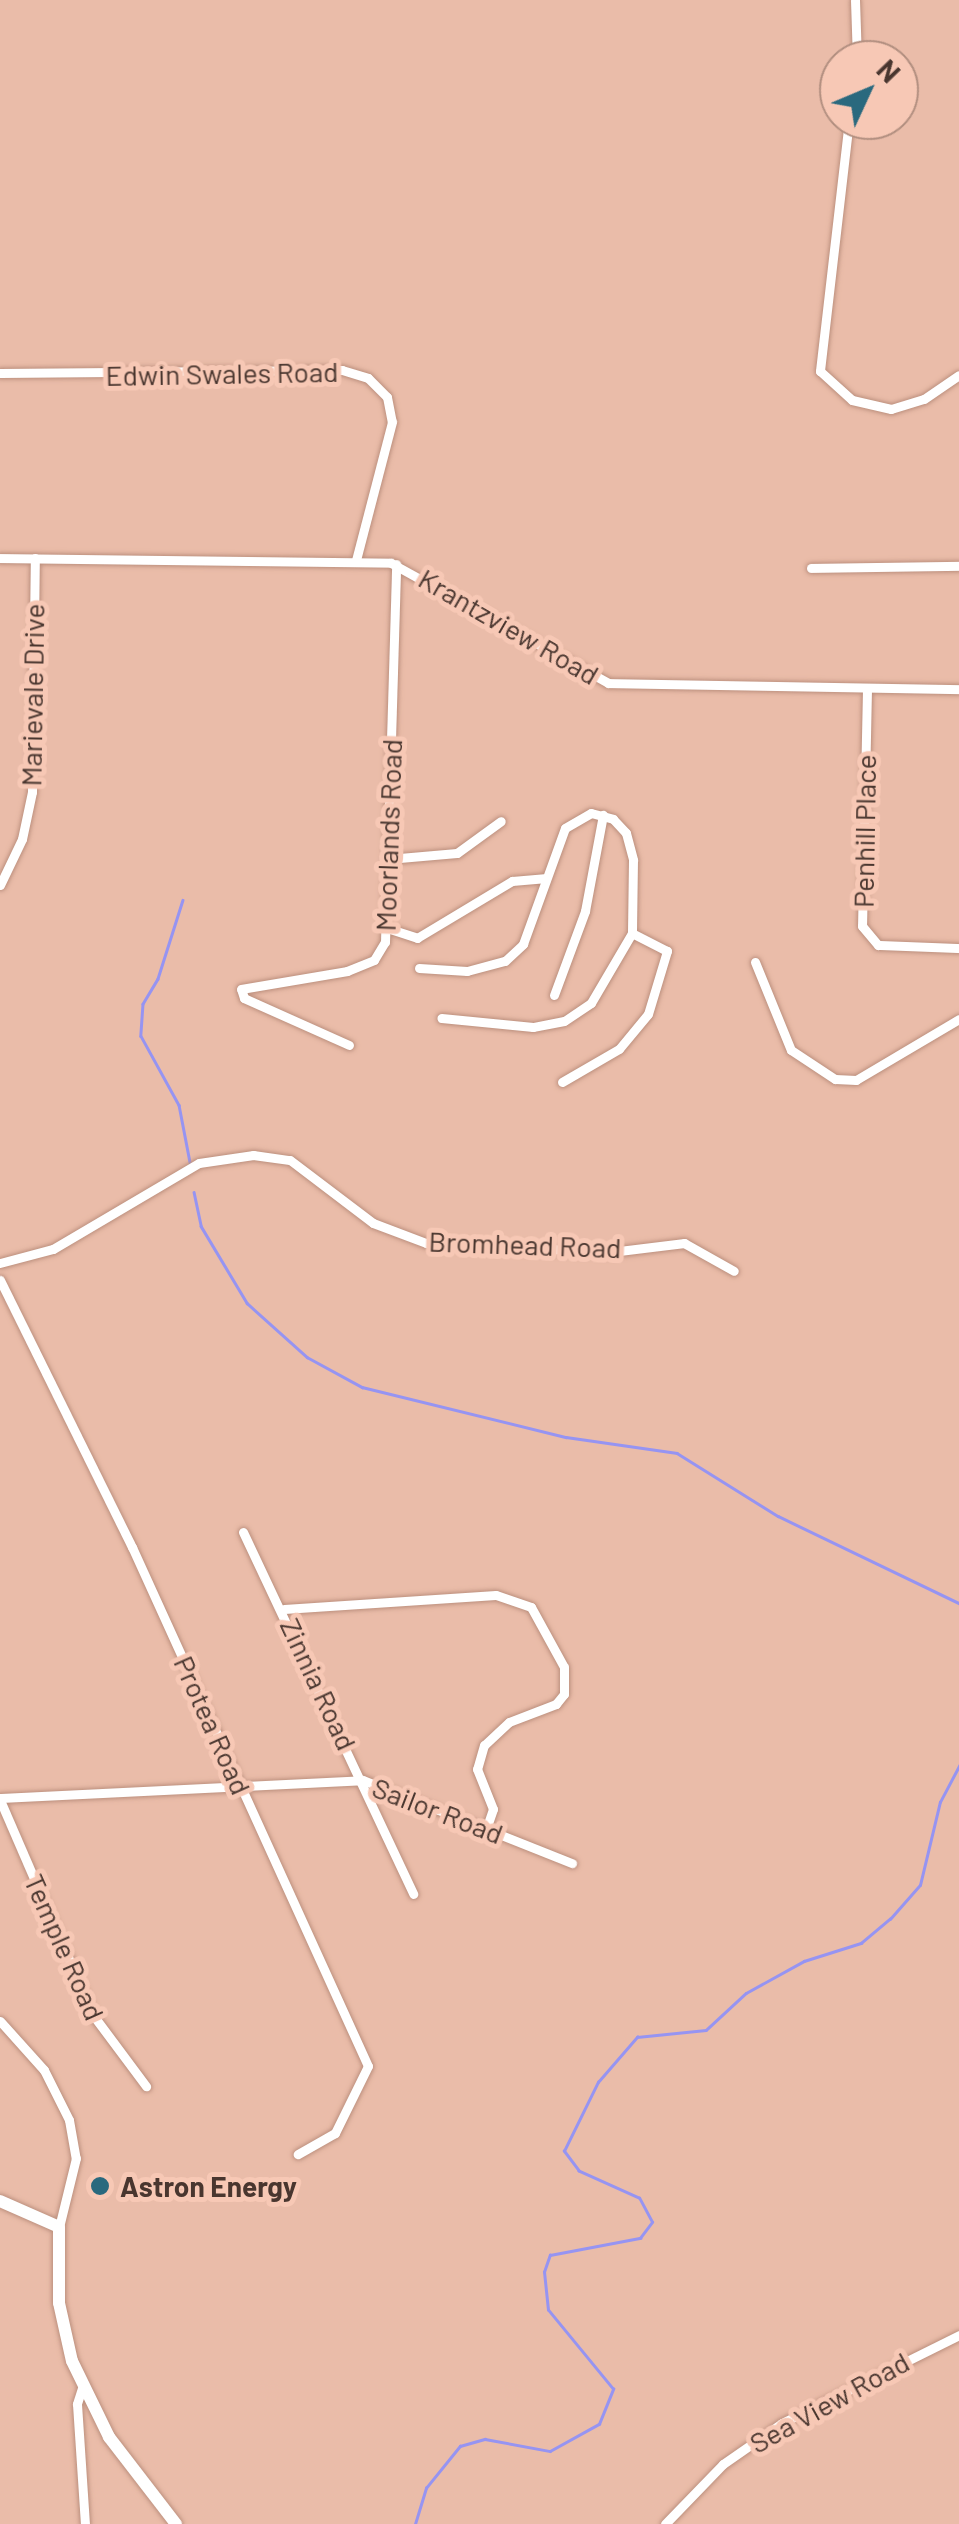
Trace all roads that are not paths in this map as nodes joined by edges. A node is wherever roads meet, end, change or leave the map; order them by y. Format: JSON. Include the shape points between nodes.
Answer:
{"nodes":[{"id":1,"x":856,"y":0,"type":"edge"},
{"id":2,"x":856,"y":40,"type":"edge"},
{"id":3,"x":846,"y":140,"type":"edge"},
{"id":4,"x":0,"y":373,"type":"edge"},
{"id":5,"x":959,"y":375,"type":"edge"},
{"id":6,"x":0,"y":558,"type":"edge"},
{"id":7,"x":35,"y":558,"type":"junction"},
{"id":8,"x":356,"y":560,"type":"junction"},
{"id":9,"x":396,"y":564,"type":"junction"},
{"id":10,"x":959,"y":566,"type":"edge"},
{"id":11,"x":811,"y":568,"type":"dead end"},
{"id":12,"x":867,"y":689,"type":"junction"},
{"id":13,"x":959,"y":689,"type":"edge"},
{"id":14,"x":604,"y":815,"type":"junction"},
{"id":15,"x":501,"y":821,"type":"dead end"},
{"id":16,"x":388,"y":858,"type":"junction"},
{"id":17,"x":544,"y":878,"type":"junction"},
{"id":18,"x":0,"y":885,"type":"edge"},
{"id":19,"x":387,"y":928,"type":"junction"},
{"id":20,"x":632,"y":933,"type":"junction"},
{"id":21,"x":959,"y":948,"type":"edge"},
{"id":22,"x":754,"y":962,"type":"dead end"},
{"id":23,"x":418,"y":968,"type":"dead end"},
{"id":24,"x":554,"y":995,"type":"dead end"},
{"id":25,"x":441,"y":1018,"type":"dead end"},
{"id":26,"x":959,"y":1019,"type":"edge"},
{"id":27,"x":350,"y":1045,"type":"dead end"},
{"id":28,"x":562,"y":1082,"type":"dead end"},
{"id":29,"x":0,"y":1263,"type":"edge"},
{"id":30,"x":734,"y":1272,"type":"dead end"},
{"id":31,"x":0,"y":1280,"type":"edge"},
{"id":32,"x":243,"y":1532,"type":"dead end"},
{"id":33,"x":284,"y":1609,"type":"junction"},
{"id":34,"x":363,"y":1780,"type":"junction"},
{"id":35,"x":241,"y":1787,"type":"junction"},
{"id":36,"x":0,"y":1799,"type":"edge"},
{"id":37,"x":486,"y":1829,"type":"junction"},
{"id":38,"x":572,"y":1863,"type":"dead end"},
{"id":39,"x":412,"y":1894,"type":"dead end"},
{"id":40,"x":0,"y":2021,"type":"edge"},
{"id":41,"x":146,"y":2086,"type":"dead end"},
{"id":42,"x":298,"y":2154,"type":"dead end"},
{"id":43,"x":2,"y":2202,"type":"edge"},
{"id":44,"x":59,"y":2227,"type":"junction"},
{"id":45,"x":959,"y":2335,"type":"edge"},
{"id":46,"x":82,"y":2384,"type":"junction"},
{"id":47,"x":84,"y":2524,"type":"edge"},
{"id":48,"x":176,"y":2524,"type":"edge"},
{"id":49,"x":665,"y":2524,"type":"edge"}],
"edges":[{"from":1,"to":2,"type":"street"},
{"from":3,"to":5,"type":"street","via":[[820,371],[847,397],[890,409],[924,400]]},
{"from":4,"to":8,"type":"street","name":"Edwin Swales Road","via":[[309,370],[368,378],[387,397],[392,422]]},
{"from":6,"to":7,"type":"street","name":"Krantzview Road"},
{"from":7,"to":8,"type":"street","name":"Krantzview Road"},
{"from":7,"to":18,"type":"street","name":"Marievale Drive","via":[[32,792],[22,840]]},
{"from":8,"to":9,"type":"street","name":"Krantzview Road"},
{"from":9,"to":12,"type":"street","name":"Krantzview Road","via":[[608,684]]},
{"from":9,"to":16,"type":"street","name":"Moorlands Road"},
{"from":10,"to":11,"type":"street"},
{"from":12,"to":13,"type":"street","name":"Krantzview Road"},
{"from":12,"to":21,"type":"street","name":"Penhill Place","via":[[862,926],[878,945]]},
{"from":14,"to":17,"type":"street","via":[[582,815],[565,828]]},
{"from":14,"to":20,"type":"street","via":[[631,844]]},
{"from":14,"to":24,"type":"street","via":[[585,911]]},
{"from":15,"to":16,"type":"street","via":[[457,853]]},
{"from":16,"to":19,"type":"street","name":"Moorlands Road"},
{"from":17,"to":19,"type":"street","via":[[512,880],[417,938]]},
{"from":17,"to":23,"type":"street","via":[[516,954],[484,970]]},
{"from":19,"to":27,"type":"street","name":"Moorlands Road","via":[[381,952],[364,966],[241,989],[244,998]]},
{"from":20,"to":25,"type":"street","via":[[602,992],[564,1021],[492,1027]]},
{"from":20,"to":28,"type":"street","via":[[667,951],[648,1014],[619,1049]]},
{"from":22,"to":26,"type":"street","via":[[791,1050],[835,1079],[856,1080]]},
{"from":29,"to":30,"type":"street","name":"Bromhead Road","via":[[53,1249],[199,1164],[254,1155],[290,1160],[373,1223],[426,1243],[611,1252],[684,1243]]},
{"from":31,"to":35,"type":"street","name":"Protea Road"},
{"from":32,"to":33,"type":"street","name":"Zinnia Road"},
{"from":33,"to":34,"type":"street","name":"Zinnia Road"},
{"from":33,"to":37,"type":"street","via":[[521,1599],[552,1642],[566,1684],[556,1704],[510,1722],[484,1745],[477,1769],[493,1809]]},
{"from":34,"to":35,"type":"street","name":"Sailor Road"},
{"from":34,"to":37,"type":"street","name":"Sailor Road"},
{"from":34,"to":39,"type":"street","name":"Zinnia Road"},
{"from":35,"to":36,"type":"street","name":"Sailor Road"},
{"from":35,"to":42,"type":"street","name":"Protea Road","via":[[368,2066],[335,2133]]},
{"from":36,"to":41,"type":"street","name":"Temple Road","via":[[92,2015]]},
{"from":37,"to":38,"type":"street","name":"Sailor Road"},
{"from":40,"to":44,"type":"street","via":[[44,2070],[69,2120],[76,2158]]},
{"from":43,"to":44,"type":"main road"},
{"from":44,"to":46,"type":"main road","via":[[62,2334]]},
{"from":45,"to":49,"type":"street","name":"Sea View Road","via":[[749,2444]]},
{"from":46,"to":47,"type":"street","via":[[77,2404]]},
{"from":46,"to":48,"type":"main road","via":[[141,2485]]}]}
